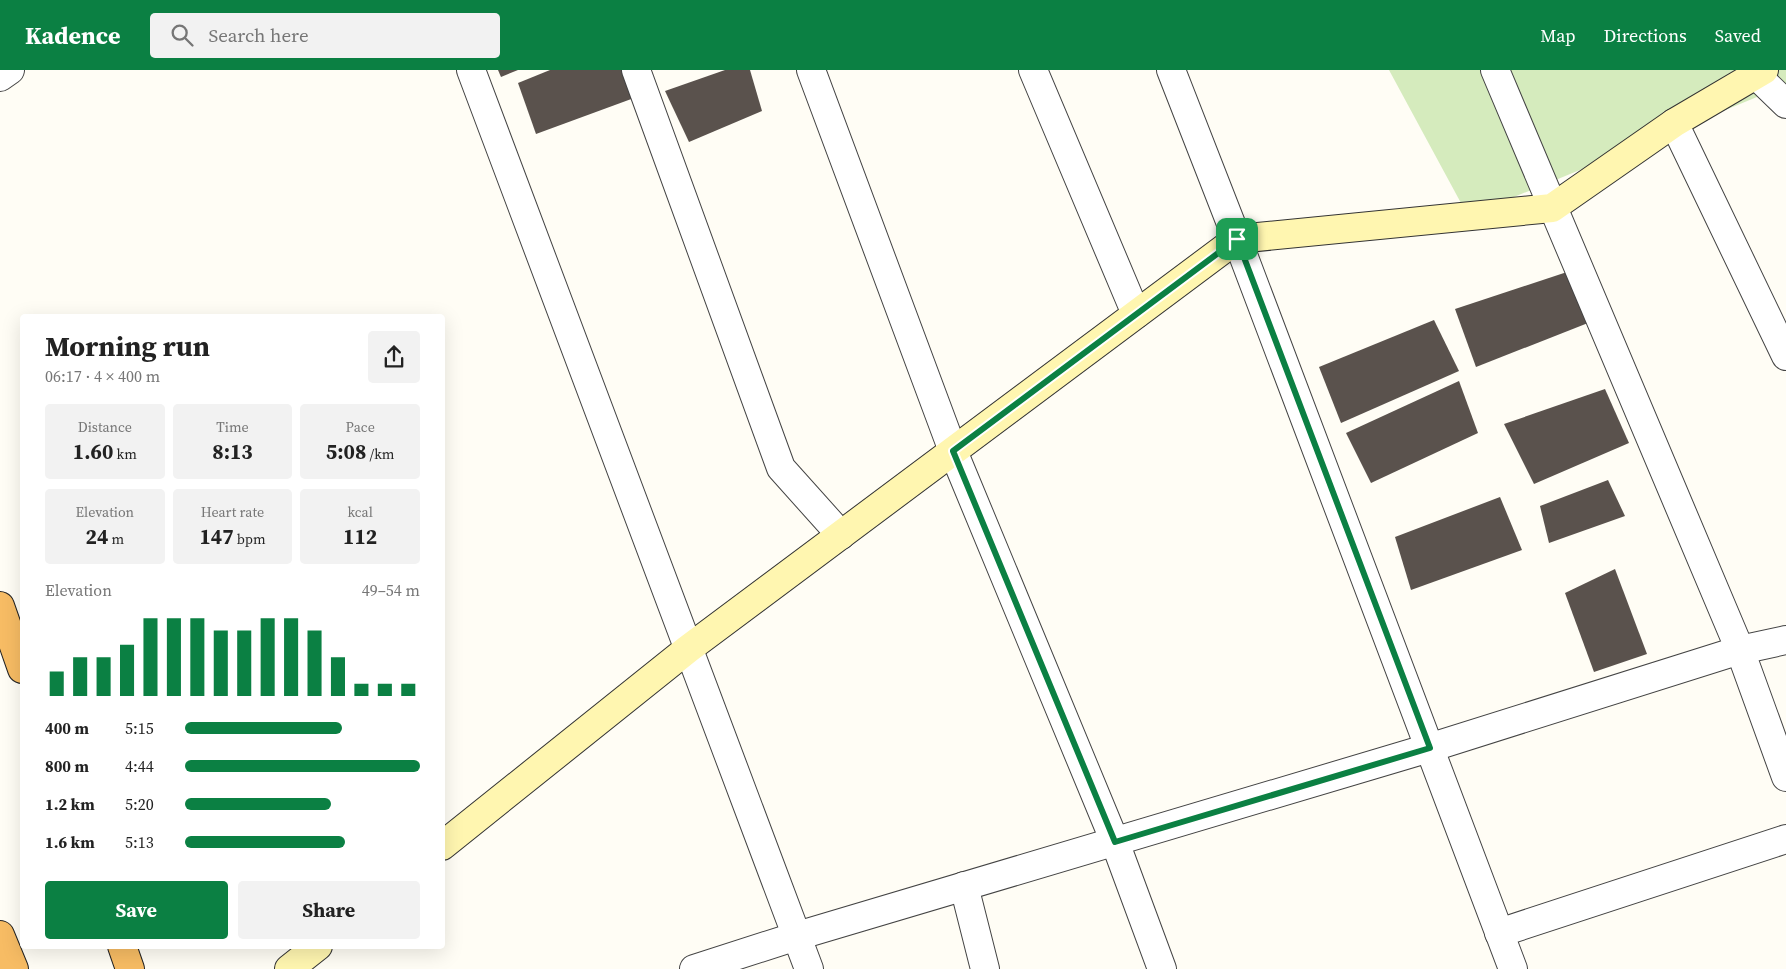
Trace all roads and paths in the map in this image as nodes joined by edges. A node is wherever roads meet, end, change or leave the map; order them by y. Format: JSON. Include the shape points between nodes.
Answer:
{"nodes":[{"id":1,"x":10,"y":70,"type":"edge"},
{"id":2,"x":471,"y":70,"type":"edge"},
{"id":3,"x":636,"y":70,"type":"edge"},
{"id":4,"x":811,"y":70,"type":"edge"},
{"id":5,"x":1033,"y":70,"type":"edge"},
{"id":6,"x":1171,"y":70,"type":"edge"},
{"id":7,"x":1495,"y":70,"type":"edge"},
{"id":8,"x":1760,"y":72,"type":"edge"},
{"id":9,"x":0,"y":77,"type":"edge"},
{"id":10,"x":1786,"y":104,"type":"edge"},
{"id":11,"x":1674,"y":123,"type":"junction"},
{"id":12,"x":1552,"y":208,"type":"junction"},
{"id":13,"x":1237,"y":239,"type":"junction"},
{"id":14,"x":1136,"y":314,"type":"junction"},
{"id":15,"x":1786,"y":356,"type":"edge"},
{"id":16,"x":953,"y":451,"type":"junction"},
{"id":17,"x":842,"y":535,"type":"junction"},
{"id":18,"x":0,"y":606,"type":"edge"},
{"id":19,"x":1786,"y":640,"type":"edge"},
{"id":20,"x":688,"y":649,"type":"junction"},
{"id":21,"x":1740,"y":650,"type":"junction"},
{"id":22,"x":20,"y":663,"type":"edge"},
{"id":23,"x":1430,"y":748,"type":"junction"},
{"id":24,"x":1786,"y":777,"type":"edge"},
{"id":25,"x":1786,"y":839,"type":"edge"},
{"id":26,"x":1115,"y":842,"type":"junction"},
{"id":27,"x":445,"y":844,"type":"edge"},
{"id":28,"x":964,"y":886,"type":"junction"},
{"id":29,"x":1499,"y":932,"type":"junction"},
{"id":30,"x":0,"y":935,"type":"edge"},
{"id":31,"x":797,"y":936,"type":"junction"},
{"id":32,"x":123,"y":949,"type":"edge"},
{"id":33,"x":314,"y":949,"type":"edge"},
{"id":34,"x":14,"y":969,"type":"edge"},
{"id":35,"x":130,"y":969,"type":"edge"},
{"id":36,"x":290,"y":969,"type":"edge"},
{"id":37,"x":694,"y":969,"type":"edge"},
{"id":38,"x":809,"y":969,"type":"edge"},
{"id":39,"x":985,"y":969,"type":"edge"},
{"id":40,"x":1162,"y":969,"type":"edge"},
{"id":41,"x":1513,"y":969,"type":"edge"}],
"edges":[{"from":1,"to":9,"type":"street"},
{"from":2,"to":20,"type":"street"},
{"from":3,"to":17,"type":"street","via":[[781,468]]},
{"from":4,"to":16,"type":"street"},
{"from":5,"to":14,"type":"street"},
{"from":6,"to":13,"type":"street"},
{"from":7,"to":12,"type":"street"},
{"from":8,"to":10,"type":"street"},
{"from":8,"to":11,"type":"main road"},
{"from":11,"to":12,"type":"main road"},
{"from":11,"to":15,"type":"street"},
{"from":12,"to":13,"type":"main road"},
{"from":12,"to":21,"type":"street"},
{"from":13,"to":14,"type":"main road"},
{"from":13,"to":23,"type":"street"},
{"from":14,"to":16,"type":"main road"},
{"from":16,"to":17,"type":"main road"},
{"from":16,"to":26,"type":"street"},
{"from":17,"to":20,"type":"main road"},
{"from":18,"to":22,"type":"highway"},
{"from":19,"to":21,"type":"street"},
{"from":20,"to":27,"type":"main road"},
{"from":20,"to":31,"type":"street"},
{"from":21,"to":23,"type":"street"},
{"from":21,"to":24,"type":"street"},
{"from":23,"to":26,"type":"street"},
{"from":23,"to":29,"type":"street"},
{"from":25,"to":29,"type":"street"},
{"from":26,"to":28,"type":"street"},
{"from":26,"to":40,"type":"street"},
{"from":28,"to":31,"type":"street"},
{"from":28,"to":39,"type":"street"},
{"from":29,"to":41,"type":"street"},
{"from":30,"to":34,"type":"highway"},
{"from":31,"to":37,"type":"street"},
{"from":31,"to":38,"type":"street"},
{"from":32,"to":35,"type":"highway"},
{"from":33,"to":36,"type":"main road"}]}
